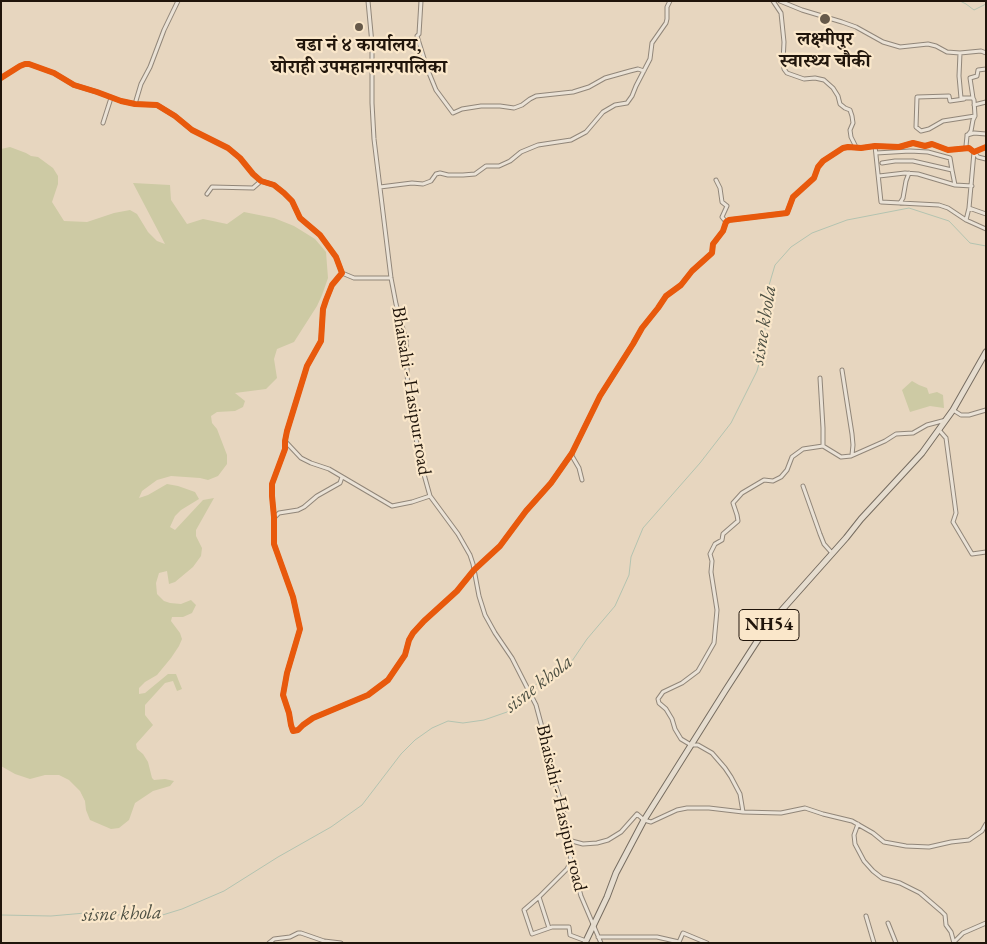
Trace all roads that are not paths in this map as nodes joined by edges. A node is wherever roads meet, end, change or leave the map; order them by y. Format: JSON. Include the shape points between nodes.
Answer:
{"nodes":[{"id":1,"x":178,"y":1,"type":"edge"},
{"id":2,"x":368,"y":1,"type":"edge"},
{"id":3,"x":421,"y":1,"type":"edge"},
{"id":4,"x":670,"y":1,"type":"edge"},
{"id":5,"x":773,"y":1,"type":"edge"},
{"id":6,"x":783,"y":2,"type":"edge"},
{"id":7,"x":960,"y":53,"type":"junction"},
{"id":8,"x":986,"y":53,"type":"edge"},
{"id":9,"x":986,"y":69,"type":"edge"},
{"id":10,"x":644,"y":71,"type":"junction"},
{"id":11,"x":1,"y":78,"type":"edge"},
{"id":12,"x":111,"y":98,"type":"junction"},
{"id":13,"x":973,"y":98,"type":"junction"},
{"id":14,"x":964,"y":99,"type":"junction"},
{"id":15,"x":986,"y":102,"type":"edge"},
{"id":16,"x":134,"y":104,"type":"junction"},
{"id":17,"x":974,"y":105,"type":"junction"},
{"id":18,"x":974,"y":116,"type":"junction"},
{"id":19,"x":103,"y":123,"type":"dead end"},
{"id":20,"x":986,"y":134,"type":"edge"},
{"id":21,"x":967,"y":136,"type":"junction"},
{"id":22,"x":875,"y":146,"type":"junction"},
{"id":23,"x":986,"y":147,"type":"edge"},
{"id":24,"x":856,"y":148,"type":"junction"},
{"id":25,"x":969,"y":148,"type":"junction"},
{"id":26,"x":974,"y":152,"type":"junction"},
{"id":27,"x":876,"y":153,"type":"junction"},
{"id":28,"x":986,"y":160,"type":"edge"},
{"id":29,"x":882,"y":163,"type":"dead end"},
{"id":30,"x":952,"y":170,"type":"junction"},
{"id":31,"x":909,"y":174,"type":"junction"},
{"id":32,"x":879,"y":176,"type":"junction"},
{"id":33,"x":716,"y":180,"type":"dead end"},
{"id":34,"x":262,"y":181,"type":"junction"},
{"id":35,"x":955,"y":185,"type":"junction"},
{"id":36,"x":972,"y":186,"type":"junction"},
{"id":37,"x":380,"y":187,"type":"junction"},
{"id":38,"x":207,"y":194,"type":"dead end"},
{"id":39,"x":900,"y":203,"type":"junction"},
{"id":40,"x":969,"y":208,"type":"junction"},
{"id":41,"x":986,"y":214,"type":"edge"},
{"id":42,"x":966,"y":220,"type":"junction"},
{"id":43,"x":726,"y":222,"type":"junction"},
{"id":44,"x":986,"y":229,"type":"edge"},
{"id":45,"x":342,"y":273,"type":"junction"},
{"id":46,"x":391,"y":278,"type":"junction"},
{"id":47,"x":986,"y":352,"type":"edge"},
{"id":48,"x":842,"y":370,"type":"dead end"},
{"id":49,"x":820,"y":378,"type":"dead end"},
{"id":50,"x":954,"y":410,"type":"junction"},
{"id":51,"x":986,"y":410,"type":"edge"},
{"id":52,"x":946,"y":420,"type":"junction"},
{"id":53,"x":939,"y":430,"type":"junction"},
{"id":54,"x":285,"y":441,"type":"junction"},
{"id":55,"x":822,"y":446,"type":"junction"},
{"id":56,"x":572,"y":453,"type":"junction"},
{"id":57,"x":852,"y":456,"type":"junction"},
{"id":58,"x":342,"y":477,"type":"junction"},
{"id":59,"x":582,"y":480,"type":"dead end"},
{"id":60,"x":803,"y":486,"type":"dead end"},
{"id":61,"x":430,"y":496,"type":"junction"},
{"id":62,"x":274,"y":517,"type":"junction"},
{"id":63,"x":986,"y":552,"type":"edge"},
{"id":64,"x":832,"y":553,"type":"junction"},
{"id":65,"x":474,"y":570,"type":"junction"},
{"id":66,"x":690,"y":745,"type":"junction"},
{"id":67,"x":743,"y":812,"type":"junction"},
{"id":68,"x":644,"y":820,"type":"junction"},
{"id":69,"x":858,"y":824,"type":"junction"},
{"id":70,"x":986,"y":824,"type":"edge"},
{"id":71,"x":568,"y":840,"type":"junction"},
{"id":72,"x":571,"y":861,"type":"junction"},
{"id":73,"x":539,"y":897,"type":"junction"},
{"id":74,"x":866,"y":916,"type":"dead end"},
{"id":75,"x":888,"y":923,"type":"dead end"},
{"id":76,"x":986,"y":923,"type":"edge"},
{"id":77,"x":594,"y":925,"type":"junction"},
{"id":78,"x":549,"y":928,"type":"junction"},
{"id":79,"x":314,"y":938,"type":"junction"},
{"id":80,"x":598,"y":938,"type":"junction"},
{"id":81,"x":586,"y":942,"type":"edge"},
{"id":82,"x":954,"y":942,"type":"edge"},
{"id":83,"x":269,"y":943,"type":"edge"},
{"id":84,"x":312,"y":943,"type":"edge"},
{"id":85,"x":341,"y":943,"type":"edge"},
{"id":86,"x":600,"y":943,"type":"edge"},
{"id":87,"x":707,"y":943,"type":"edge"},
{"id":88,"x":874,"y":943,"type":"edge"},
{"id":89,"x":896,"y":943,"type":"edge"}],
"edges":[{"from":1,"to":16,"type":"street"},
{"from":2,"to":37,"type":"street","name":"Bhaisahi - Hasipur road","via":[[373,54],[373,121]]},
{"from":3,"to":10,"type":"street","via":[[419,34],[416,36],[436,90],[453,113],[481,106],[514,108],[536,96],[573,92],[605,78],[638,69]]},
{"from":4,"to":10,"type":"street","via":[[666,8],[668,19],[652,43]]},
{"from":5,"to":24,"type":"street","via":[[781,13],[784,69],[787,74],[804,79],[824,80],[833,88],[840,104],[850,110],[853,123],[851,137]]},
{"from":6,"to":7,"type":"street","via":[[849,24],[891,45],[928,44],[947,52]]},
{"from":7,"to":8,"type":"street"},
{"from":7,"to":14,"type":"street","via":[[958,76],[961,98]]},
{"from":9,"to":13,"type":"street","via":[[978,70],[977,76],[970,78]]},
{"from":10,"to":37,"type":"street","via":[[627,103],[603,112],[586,132],[571,140],[538,145],[510,161],[499,166],[486,166],[475,174],[440,173],[423,184]]},
{"from":11,"to":12,"type":"street","via":[[29,64]]},
{"from":12,"to":16,"type":"street"},
{"from":12,"to":19,"type":"street"},
{"from":13,"to":14,"type":"street"},
{"from":13,"to":17,"type":"street"},
{"from":14,"to":18,"type":"street","via":[[950,101],[949,96],[917,97],[916,127],[921,131],[943,121]]},
{"from":15,"to":17,"type":"street"},
{"from":16,"to":34,"type":"street","via":[[158,105],[192,130],[228,148]]},
{"from":17,"to":18,"type":"street"},
{"from":18,"to":21,"type":"street"},
{"from":20,"to":21,"type":"street"},
{"from":21,"to":25,"type":"street","via":[[966,146]]},
{"from":22,"to":24,"type":"street"},
{"from":22,"to":25,"type":"street","via":[[899,147],[913,143],[932,144],[948,150]]},
{"from":22,"to":27,"type":"street"},
{"from":23,"to":26,"type":"street"},
{"from":24,"to":43,"type":"street","via":[[843,148],[823,161],[814,178],[793,197],[787,213]]},
{"from":25,"to":26,"type":"street"},
{"from":26,"to":28,"type":"street"},
{"from":26,"to":36,"type":"street"},
{"from":27,"to":30,"type":"street","via":[[928,152],[950,158]]},
{"from":27,"to":32,"type":"street"},
{"from":29,"to":30,"type":"street","via":[[913,161]]},
{"from":30,"to":35,"type":"street"},
{"from":31,"to":32,"type":"street"},
{"from":31,"to":35,"type":"street"},
{"from":31,"to":39,"type":"street"},
{"from":32,"to":39,"type":"street","via":[[881,202]]},
{"from":33,"to":43,"type":"street","via":[[726,206],[722,217]]},
{"from":34,"to":38,"type":"street","via":[[253,188],[212,187]]},
{"from":34,"to":45,"type":"street","via":[[274,185],[292,202],[300,218],[333,251]]},
{"from":35,"to":36,"type":"street"},
{"from":36,"to":40,"type":"street"},
{"from":37,"to":46,"type":"street","name":"Bhaisahi - Hasipur road"},
{"from":39,"to":42,"type":"street","via":[[939,205]]},
{"from":40,"to":41,"type":"street"},
{"from":40,"to":42,"type":"street"},
{"from":42,"to":44,"type":"street"},
{"from":43,"to":56,"type":"street","via":[[713,244],[712,253],[666,296],[642,328],[600,396]]},
{"from":45,"to":46,"type":"street","via":[[354,278]]},
{"from":45,"to":54,"type":"street","via":[[326,300],[321,341],[307,366]]},
{"from":46,"to":61,"type":"street","name":"Bhaisahi - Hasipur road","via":[[406,340],[411,417]]},
{"from":47,"to":50,"type":"main road","number":"NH54"},
{"from":48,"to":57,"type":"street","via":[[852,434]]},
{"from":49,"to":55,"type":"street"},
{"from":50,"to":51,"type":"street","via":[[961,415],[969,415]]},
{"from":50,"to":52,"type":"main road","number":"NH54"},
{"from":52,"to":53,"type":"main road","number":"NH54"},
{"from":52,"to":57,"type":"street","via":[[913,433],[896,434]]},
{"from":53,"to":63,"type":"street","via":[[946,438],[956,513],[953,522],[972,554]]},
{"from":53,"to":64,"type":"main road","number":"NH54"},
{"from":54,"to":58,"type":"street","via":[[301,458]]},
{"from":54,"to":62,"type":"street","via":[[272,484]]},
{"from":55,"to":57,"type":"street","via":[[841,457]]},
{"from":55,"to":66,"type":"street","via":[[803,449],[792,458],[782,477],[764,480],[742,493],[733,503],[738,521],[712,549],[711,572],[717,610],[714,643],[698,671],[663,692],[658,699],[672,718],[681,739]]},
{"from":56,"to":59,"type":"street"},
{"from":56,"to":65,"type":"street","via":[[500,546]]},
{"from":58,"to":61,"type":"street","via":[[392,506]]},
{"from":58,"to":62,"type":"street","via":[[340,482],[304,507]]},
{"from":60,"to":64,"type":"street","via":[[824,544]]},
{"from":61,"to":65,"type":"street","name":"Bhaisahi - Hasipur road","via":[[465,546]]},
{"from":62,"to":65,"type":"street","via":[[274,544],[300,629],[283,695],[293,731],[313,718],[368,695],[388,680],[405,655],[414,633]]},
{"from":64,"to":66,"type":"main road","number":"NH54","via":[[765,629]]},
{"from":65,"to":71,"type":"street","name":"Bhaisahi - Hasipur road","via":[[485,616],[512,658],[536,705],[563,808]]},
{"from":66,"to":67,"type":"street","via":[[712,753],[724,768],[740,794]]},
{"from":66,"to":68,"type":"main road","number":"NH54"},
{"from":67,"to":68,"type":"street","via":[[687,808],[659,820]]},
{"from":67,"to":69,"type":"street","via":[[781,813],[805,808]]},
{"from":68,"to":71,"type":"street","via":[[637,814],[621,832],[608,840],[583,844]]},
{"from":68,"to":77,"type":"main road","number":"NH54"},
{"from":69,"to":70,"type":"street","via":[[884,842],[929,847],[969,840]]},
{"from":69,"to":82,"type":"street","via":[[854,836],[864,862],[882,878],[920,893],[941,911]]},
{"from":71,"to":72,"type":"street","name":"Bhaisahi - Hasipur road"},
{"from":72,"to":73,"type":"street"},
{"from":72,"to":77,"type":"street","name":"Bhaisahi - Hasipur road"},
{"from":73,"to":78,"type":"street"},
{"from":73,"to":78,"type":"street","via":[[524,910],[532,934]]},
{"from":74,"to":88,"type":"street"},
{"from":75,"to":89,"type":"street"},
{"from":76,"to":82,"type":"street"},
{"from":77,"to":80,"type":"street","name":"Bhaisahi - Hasipur road"},
{"from":77,"to":81,"type":"main road","number":"NH54"},
{"from":78,"to":81,"type":"street","via":[[569,927],[570,935]]},
{"from":79,"to":83,"type":"street","via":[[298,933]]},
{"from":79,"to":84,"type":"street"},
{"from":79,"to":85,"type":"street"},
{"from":80,"to":86,"type":"street","name":"Bhaisahi - Hasipur road"},
{"from":80,"to":87,"type":"street","via":[[642,936],[679,942],[684,933]]}]}
